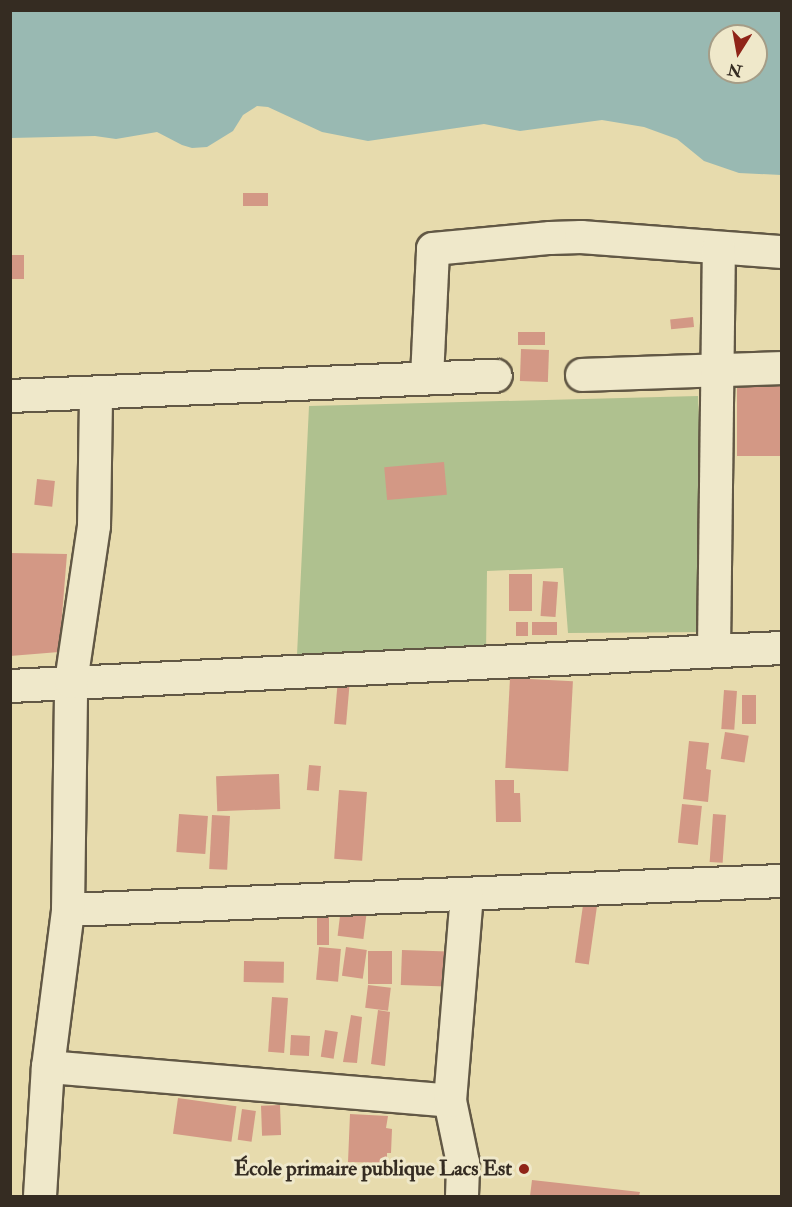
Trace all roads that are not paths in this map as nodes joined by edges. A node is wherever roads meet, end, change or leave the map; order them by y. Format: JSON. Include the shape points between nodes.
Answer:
{"nodes":[{"id":1,"x":718,"y":248,"type":"junction"},
{"id":2,"x":782,"y":252,"type":"edge"},
{"id":3,"x":782,"y":368,"type":"edge"},
{"id":4,"x":718,"y":370,"type":"junction"},
{"id":5,"x":582,"y":375,"type":"dead end"},
{"id":6,"x":496,"y":376,"type":"dead end"},
{"id":7,"x":427,"y":378,"type":"junction"},
{"id":8,"x":96,"y":393,"type":"junction"},
{"id":9,"x":10,"y":396,"type":"edge"},
{"id":10,"x":782,"y":648,"type":"edge"},
{"id":11,"x":714,"y":650,"type":"junction"},
{"id":12,"x":71,"y":682,"type":"junction"},
{"id":13,"x":10,"y":686,"type":"edge"},
{"id":14,"x":782,"y":881,"type":"edge"},
{"id":15,"x":467,"y":896,"type":"junction"},
{"id":16,"x":68,"y":910,"type":"junction"},
{"id":17,"x":48,"y":1067,"type":"junction"},
{"id":18,"x":450,"y":1101,"type":"junction"},
{"id":19,"x":40,"y":1197,"type":"edge"},
{"id":20,"x":462,"y":1197,"type":"edge"}],
"edges":[{"from":1,"to":2,"type":"street"},
{"from":1,"to":4,"type":"street"},
{"from":1,"to":7,"type":"street","via":[[581,237],[433,249]]},
{"from":3,"to":4,"type":"street"},
{"from":4,"to":5,"type":"street"},
{"from":4,"to":11,"type":"street"},
{"from":6,"to":7,"type":"street"},
{"from":7,"to":8,"type":"street"},
{"from":8,"to":9,"type":"street"},
{"from":8,"to":12,"type":"street","via":[[94,526]]},
{"from":10,"to":11,"type":"street"},
{"from":11,"to":12,"type":"street"},
{"from":12,"to":13,"type":"street"},
{"from":12,"to":16,"type":"street"},
{"from":14,"to":15,"type":"street"},
{"from":15,"to":16,"type":"street"},
{"from":15,"to":18,"type":"street"},
{"from":16,"to":17,"type":"street"},
{"from":17,"to":18,"type":"street"},
{"from":17,"to":19,"type":"street"},
{"from":18,"to":20,"type":"street","via":[[463,1163]]}]}
